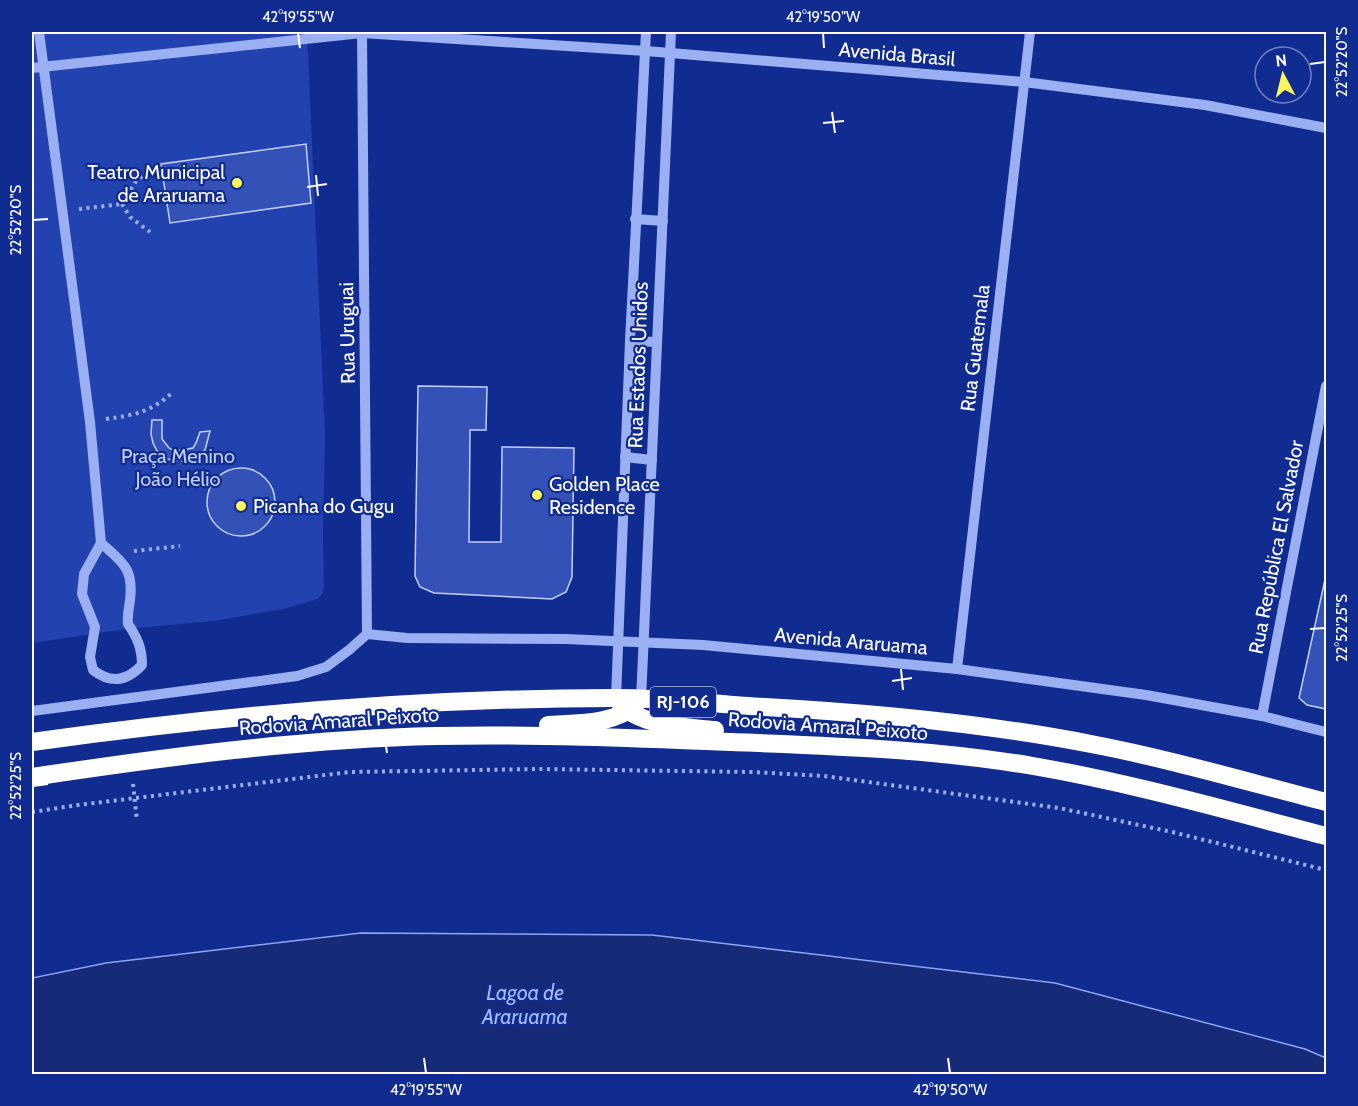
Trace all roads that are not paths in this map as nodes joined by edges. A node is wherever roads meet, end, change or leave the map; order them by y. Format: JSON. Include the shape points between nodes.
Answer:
{"nodes":[{"id":1,"x":39,"y":32,"type":"edge"},
{"id":2,"x":362,"y":32,"type":"edge"},
{"id":3,"x":646,"y":32,"type":"edge"},
{"id":4,"x":671,"y":32,"type":"edge"},
{"id":5,"x":1030,"y":32,"type":"edge"},
{"id":6,"x":646,"y":51,"type":"junction"},
{"id":7,"x":670,"y":54,"type":"junction"},
{"id":8,"x":44,"y":66,"type":"junction"},
{"id":9,"x":32,"y":68,"type":"edge"},
{"id":10,"x":1024,"y":82,"type":"junction"},
{"id":11,"x":1326,"y":128,"type":"edge"},
{"id":12,"x":635,"y":219,"type":"junction"},
{"id":13,"x":663,"y":221,"type":"junction"},
{"id":14,"x":630,"y":341,"type":"junction"},
{"id":15,"x":657,"y":342,"type":"junction"},
{"id":16,"x":1326,"y":386,"type":"edge"},
{"id":17,"x":625,"y":457,"type":"junction"},
{"id":18,"x":652,"y":460,"type":"junction"},
{"id":19,"x":101,"y":543,"type":"junction"},
{"id":20,"x":367,"y":634,"type":"junction"},
{"id":21,"x":617,"y":641,"type":"junction"},
{"id":22,"x":644,"y":643,"type":"junction"},
{"id":23,"x":957,"y":669,"type":"junction"},
{"id":24,"x":629,"y":703,"type":"junction"},
{"id":25,"x":32,"y":711,"type":"edge"},
{"id":26,"x":1262,"y":716,"type":"junction"},
{"id":27,"x":1326,"y":732,"type":"edge"},
{"id":28,"x":436,"y":736,"type":"junction"},
{"id":29,"x":32,"y":742,"type":"edge"},
{"id":30,"x":827,"y":746,"type":"junction"},
{"id":31,"x":32,"y":777,"type":"edge"},
{"id":32,"x":1326,"y":802,"type":"edge"},
{"id":33,"x":1326,"y":836,"type":"edge"}],
"edges":[{"from":1,"to":8,"type":"street"},
{"from":2,"to":6,"type":"street","name":"Avenida Brasil"},
{"from":2,"to":8,"type":"street","name":"Avenida Brasil"},
{"from":2,"to":20,"type":"street","name":"Rua Uruguai"},
{"from":3,"to":6,"type":"street","name":"Rua Estados Unidos"},
{"from":4,"to":7,"type":"street","name":"Rua Estados Unidos"},
{"from":5,"to":10,"type":"street","name":"Rua Guatemala"},
{"from":6,"to":7,"type":"street","name":"Avenida Brasil"},
{"from":6,"to":12,"type":"street","name":"Rua Estados Unidos"},
{"from":7,"to":10,"type":"street","name":"Avenida Brasil"},
{"from":7,"to":13,"type":"street","name":"Rua Estados Unidos"},
{"from":8,"to":9,"type":"street","name":"Avenida Brasil"},
{"from":8,"to":19,"type":"street","via":[[90,422]]},
{"from":10,"to":11,"type":"street","name":"Avenida Brasil","via":[[1205,105]]},
{"from":10,"to":23,"type":"street","name":"Rua Guatemala"},
{"from":12,"to":13,"type":"street"},
{"from":12,"to":14,"type":"street","name":"Rua Estados Unidos"},
{"from":13,"to":15,"type":"street","name":"Rua Estados Unidos"},
{"from":14,"to":15,"type":"street"},
{"from":14,"to":17,"type":"street","name":"Rua Estados Unidos"},
{"from":15,"to":18,"type":"street","name":"Rua Estados Unidos"},
{"from":16,"to":26,"type":"street","name":"Rua República El Salvador"},
{"from":17,"to":18,"type":"street"},
{"from":17,"to":21,"type":"street","name":"Rua Estados Unidos"},
{"from":18,"to":22,"type":"street","name":"Rua Estados Unidos"},
{"from":19,"to":19,"type":"street","via":[[84,574],[82,594],[95,627],[90,657],[93,670],[100,676],[121,680],[142,665],[142,653],[128,624],[132,583],[125,565]]},
{"from":20,"to":21,"type":"street","name":"Avenida Araruama"},
{"from":20,"to":25,"type":"street","via":[[326,667],[297,676]]},
{"from":21,"to":22,"type":"street","name":"Avenida Araruama"},
{"from":21,"to":24,"type":"street","name":"Rua Estados Unidos"},
{"from":22,"to":23,"type":"street","name":"Avenida Araruama"},
{"from":22,"to":24,"type":"street","name":"Rua Estados Unidos"},
{"from":23,"to":26,"type":"street","name":"Avenida Araruama","via":[[1146,695]]},
{"from":24,"to":28,"type":"highway","via":[[591,722]]},
{"from":24,"to":29,"type":"highway","name":"Rodovia Amaral Peixoto","number":"RJ-106","via":[[434,703],[277,713]]},
{"from":24,"to":30,"type":"highway","via":[[647,719],[670,725]]},
{"from":24,"to":32,"type":"highway","name":"Rodovia Amaral Peixoto","number":"RJ-106","via":[[837,711],[958,723],[1090,744]]},
{"from":26,"to":27,"type":"street","name":"Avenida Araruama"},
{"from":28,"to":30,"type":"highway","name":"Rodovia Amaral Peixoto","number":"RJ-106","via":[[582,736]]},
{"from":28,"to":31,"type":"highway","name":"Rodovia Amaral Peixoto","number":"RJ-106","via":[[278,746]]},
{"from":30,"to":33,"type":"highway","name":"Rodovia Amaral Peixoto","number":"RJ-106","via":[[955,756],[1104,779]]}]}
